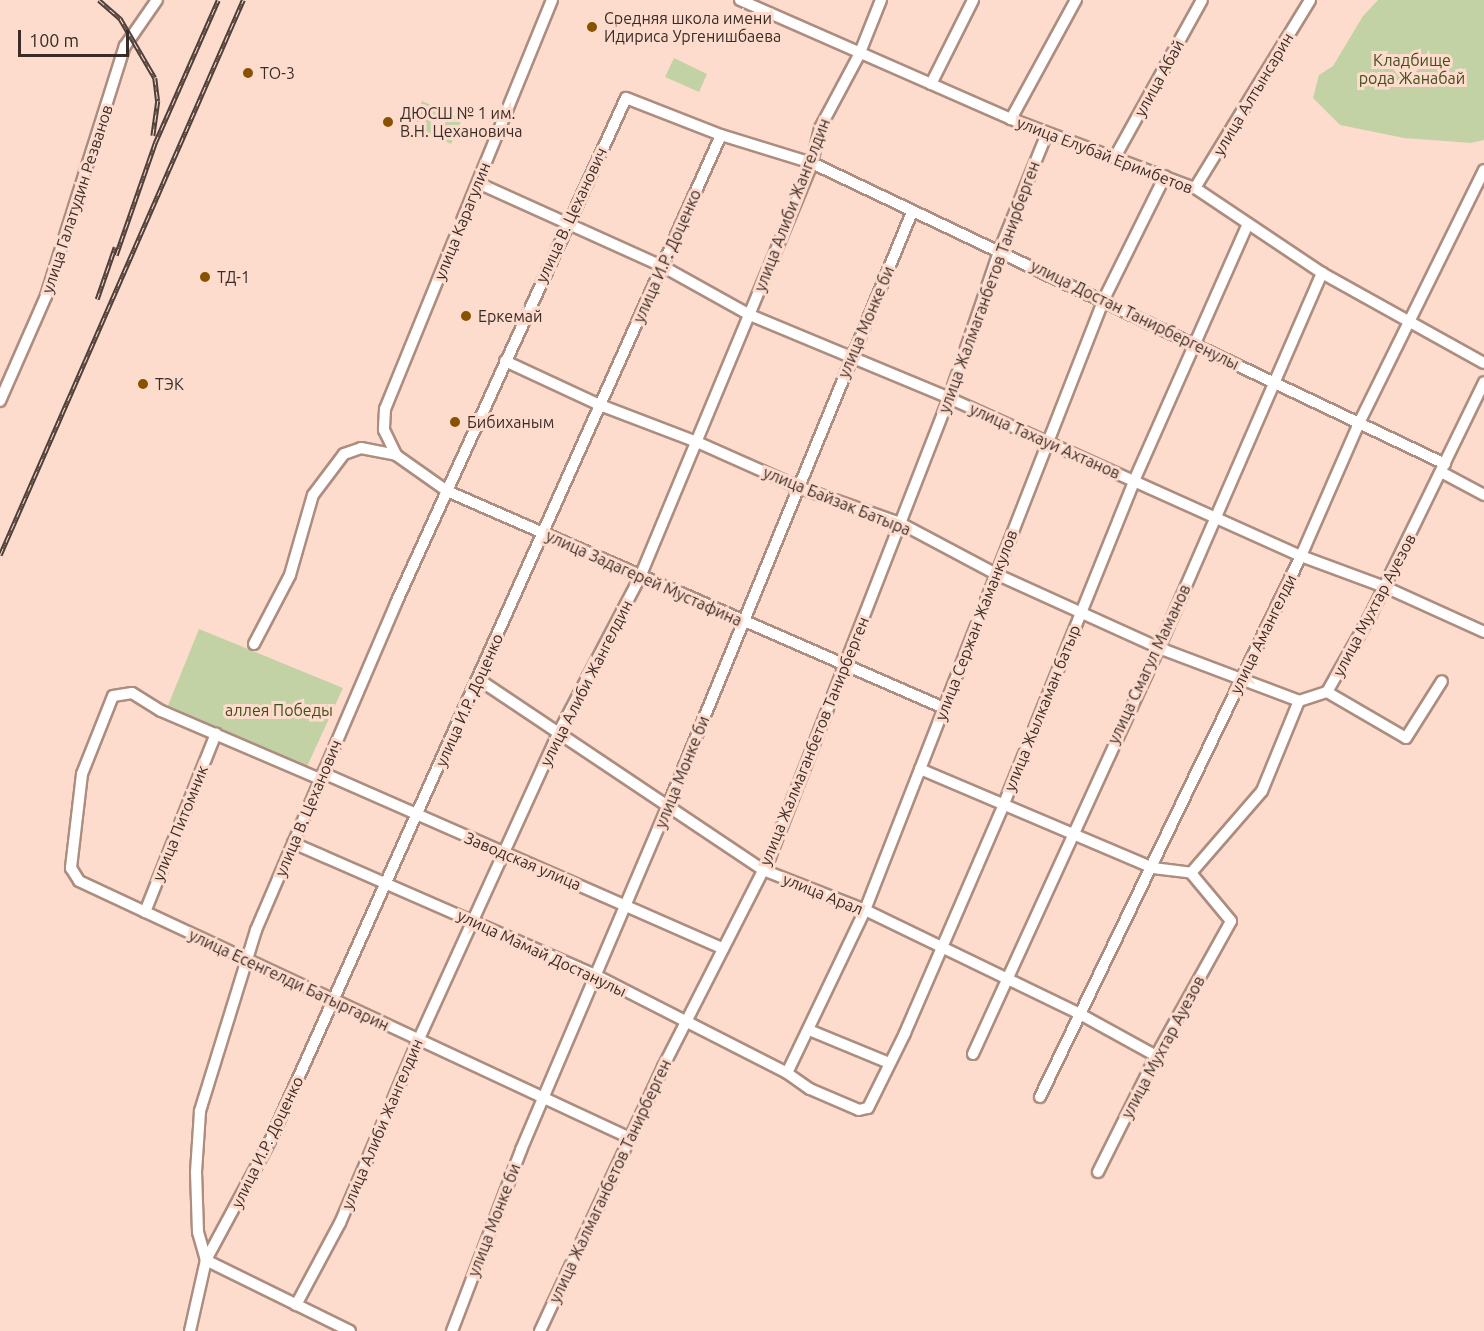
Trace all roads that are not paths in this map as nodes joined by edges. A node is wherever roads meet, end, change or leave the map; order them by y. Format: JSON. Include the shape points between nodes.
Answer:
{"nodes":[{"id":1,"x":157,"y":0,"type":"edge"},
{"id":2,"x":552,"y":0,"type":"edge"},
{"id":3,"x":740,"y":0,"type":"edge"},
{"id":4,"x":881,"y":0,"type":"edge"},
{"id":5,"x":973,"y":0,"type":"edge"},
{"id":6,"x":1076,"y":0,"type":"edge"},
{"id":7,"x":1202,"y":0,"type":"edge"},
{"id":8,"x":1310,"y":0,"type":"edge"},
{"id":9,"x":859,"y":55,"type":"junction"},
{"id":10,"x":931,"y":84,"type":"junction"},
{"id":11,"x":626,"y":98,"type":"joint"},
{"id":12,"x":1011,"y":119,"type":"junction"},
{"id":13,"x":1047,"y":133,"type":"junction"},
{"id":14,"x":721,"y":135,"type":"junction"},
{"id":15,"x":1115,"y":157,"type":"junction"},
{"id":16,"x":812,"y":163,"type":"junction"},
{"id":17,"x":1484,"y":171,"type":"edge"},
{"id":18,"x":1165,"y":176,"type":"junction"},
{"id":19,"x":478,"y":183,"type":"junction"},
{"id":20,"x":1195,"y":188,"type":"junction"},
{"id":21,"x":912,"y":212,"type":"junction"},
{"id":22,"x":566,"y":224,"type":"junction"},
{"id":23,"x":1248,"y":224,"type":"junction"},
{"id":24,"x":1000,"y":249,"type":"junction"},
{"id":25,"x":662,"y":266,"type":"junction"},
{"id":26,"x":1322,"y":273,"type":"junction"},
{"id":27,"x":1104,"y":299,"type":"junction"},
{"id":28,"x":750,"y":315,"type":"junction"},
{"id":29,"x":1412,"y":321,"type":"junction"},
{"id":30,"x":1194,"y":342,"type":"junction"},
{"id":31,"x":852,"y":357,"type":"junction"},
{"id":32,"x":505,"y":361,"type":"junction"},
{"id":33,"x":1484,"y":363,"type":"edge"},
{"id":34,"x":1272,"y":382,"type":"junction"},
{"id":35,"x":1484,"y":382,"type":"edge"},
{"id":36,"x":949,"y":398,"type":"junction"},
{"id":37,"x":0,"y":401,"type":"edge"},
{"id":38,"x":600,"y":405,"type":"junction"},
{"id":39,"x":1359,"y":423,"type":"junction"},
{"id":40,"x":697,"y":442,"type":"junction"},
{"id":41,"x":1047,"y":442,"type":"junction"},
{"id":42,"x":396,"y":455,"type":"junction"},
{"id":43,"x":1443,"y":468,"type":"junction"},
{"id":44,"x":1134,"y":481,"type":"junction"},
{"id":45,"x":798,"y":487,"type":"junction"},
{"id":46,"x":447,"y":490,"type":"junction"},
{"id":47,"x":1484,"y":495,"type":"edge"},
{"id":48,"x":1214,"y":517,"type":"junction"},
{"id":49,"x":900,"y":524,"type":"junction"},
{"id":50,"x":543,"y":534,"type":"junction"},
{"id":51,"x":1301,"y":556,"type":"junction"},
{"id":52,"x":996,"y":574,"type":"junction"},
{"id":53,"x":640,"y":577,"type":"junction"},
{"id":54,"x":1385,"y":587,"type":"junction"},
{"id":55,"x":1081,"y":609,"type":"junction"},
{"id":56,"x":742,"y":622,"type":"junction"},
{"id":57,"x":1484,"y":632,"type":"edge"},
{"id":58,"x":254,"y":644,"type":"dead end"},
{"id":59,"x":1159,"y":648,"type":"junction"},
{"id":60,"x":844,"y":668,"type":"junction"},
{"id":61,"x":1242,"y":676,"type":"junction"},
{"id":62,"x":478,"y":679,"type":"junction"},
{"id":63,"x":1442,"y":681,"type":"dead end"},
{"id":64,"x":1327,"y":692,"type":"junction"},
{"id":65,"x":1299,"y":701,"type":"junction"},
{"id":66,"x":944,"y":708,"type":"junction"},
{"id":67,"x":559,"y":732,"type":"junction"},
{"id":68,"x":216,"y":734,"type":"junction"},
{"id":69,"x":920,"y":769,"type":"junction"},
{"id":70,"x":322,"y":776,"type":"junction"},
{"id":71,"x":1003,"y":806,"type":"junction"},
{"id":72,"x":667,"y":808,"type":"junction"},
{"id":73,"x":417,"y":814,"type":"junction"},
{"id":74,"x":1071,"y":834,"type":"junction"},
{"id":75,"x":293,"y":843,"type":"junction"},
{"id":76,"x":503,"y":854,"type":"junction"},
{"id":77,"x":1153,"y":868,"type":"junction"},
{"id":78,"x":763,"y":870,"type":"junction"},
{"id":79,"x":1191,"y":873,"type":"junction"},
{"id":80,"x":79,"y":881,"type":"joint"},
{"id":81,"x":387,"y":883,"type":"junction"},
{"id":82,"x":627,"y":904,"type":"junction"},
{"id":83,"x":865,"y":910,"type":"junction"},
{"id":84,"x":145,"y":912,"type":"junction"},
{"id":85,"x":473,"y":921,"type":"junction"},
{"id":86,"x":939,"y":947,"type":"junction"},
{"id":87,"x":723,"y":949,"type":"junction"},
{"id":88,"x":246,"y":960,"type":"junction"},
{"id":89,"x":597,"y":976,"type":"junction"},
{"id":90,"x":1005,"y":978,"type":"junction"},
{"id":91,"x":333,"y":1002,"type":"junction"},
{"id":92,"x":1080,"y":1014,"type":"junction"},
{"id":93,"x":686,"y":1022,"type":"junction"},
{"id":94,"x":809,"y":1030,"type":"junction"},
{"id":95,"x":418,"y":1041,"type":"junction"},
{"id":96,"x":973,"y":1054,"type":"dead end"},
{"id":97,"x":1156,"y":1056,"type":"junction"},
{"id":98,"x":889,"y":1063,"type":"junction"},
{"id":99,"x":787,"y":1073,"type":"junction"},
{"id":100,"x":1040,"y":1097,"type":"dead end"},
{"id":101,"x":545,"y":1099,"type":"junction"},
{"id":102,"x":630,"y":1138,"type":"junction"},
{"id":103,"x":1098,"y":1172,"type":"dead end"},
{"id":104,"x":206,"y":1260,"type":"junction"},
{"id":105,"x":296,"y":1305,"type":"junction"},
{"id":106,"x":190,"y":1331,"type":"edge"},
{"id":107,"x":350,"y":1331,"type":"edge"},
{"id":108,"x":452,"y":1331,"type":"edge"},
{"id":109,"x":540,"y":1331,"type":"edge"}],
"edges":[{"from":1,"to":37,"type":"street","name":"улица Галатудин Резванов","via":[[125,46],[46,296]]},
{"from":2,"to":19,"type":"street","name":"улица Карагулин"},
{"from":3,"to":9,"type":"street","name":"улица Елубай Еримбетов"},
{"from":4,"to":9,"type":"street","name":"улица Алиби Жангелдин"},
{"from":5,"to":10,"type":"street"},
{"from":6,"to":12,"type":"street"},
{"from":7,"to":15,"type":"street","name":"улица Абай"},
{"from":8,"to":20,"type":"street","name":"улица Алтынсарин"},
{"from":9,"to":10,"type":"street","name":"улица Елубай Еримбетов"},
{"from":9,"to":16,"type":"street","name":"улица Алиби Жангелдин","via":[[820,128]]},
{"from":10,"to":12,"type":"street","name":"улица Елубай Еримбетов"},
{"from":11,"to":14,"type":"street","name":"улица Достан Танирбергенулы"},
{"from":11,"to":22,"type":"street","name":"улица В. Цеханович"},
{"from":12,"to":13,"type":"street","name":"улица Елубай Еримбетов"},
{"from":13,"to":15,"type":"street","name":"улица Елубай Еримбетов"},
{"from":13,"to":24,"type":"street","name":"улица Жалмаганбетов Танирберген"},
{"from":14,"to":16,"type":"street","name":"улица Достан Танирбергенулы"},
{"from":14,"to":25,"type":"street","name":"улица И.Р. Доценко"},
{"from":15,"to":18,"type":"street","name":"улица Елубай Еримбетов"},
{"from":16,"to":21,"type":"street","name":"улица Достан Танирбергенулы"},
{"from":16,"to":28,"type":"street","name":"улица Алиби Жангелдин"},
{"from":17,"to":29,"type":"street","name":"улица Амангелди"},
{"from":18,"to":20,"type":"street","name":"улица Елубай Еримбетов"},
{"from":18,"to":27,"type":"street","name":"улица Сержан Жаманкулов"},
{"from":19,"to":22,"type":"street","name":"улица Тахауи Ахтанов"},
{"from":19,"to":42,"type":"street","name":"улица Карагулин","via":[[385,409],[384,430]]},
{"from":20,"to":23,"type":"street","name":"улица Елубай Еримбетов"},
{"from":21,"to":24,"type":"street","name":"улица Достан Танирбергенулы"},
{"from":21,"to":31,"type":"street","name":"улица Монке би"},
{"from":22,"to":25,"type":"street","name":"улица Тахауи Ахтанов"},
{"from":22,"to":32,"type":"street","name":"улица В. Цеханович"},
{"from":23,"to":26,"type":"street","name":"улица Елубай Еримбетов"},
{"from":23,"to":30,"type":"street","name":"улица Жылкаман батыр"},
{"from":24,"to":27,"type":"street","name":"улица Достан Танирбергенулы"},
{"from":24,"to":36,"type":"street","name":"улица Жалмаганбетов Танирберген"},
{"from":25,"to":28,"type":"street","name":"улица Тахауи Ахтанов"},
{"from":25,"to":38,"type":"street","name":"улица И.Р. Доценко"},
{"from":26,"to":29,"type":"street","name":"улица Елубай Еримбетов"},
{"from":26,"to":34,"type":"street","name":"улица Смагул Маманов"},
{"from":27,"to":30,"type":"street","name":"улица Достан Танирбергенулы"},
{"from":27,"to":41,"type":"street","name":"улица Сержан Жаманкулов"},
{"from":28,"to":31,"type":"street","name":"улица Тахауи Ахтанов"},
{"from":28,"to":40,"type":"street","name":"улица Алиби Жангелдин"},
{"from":29,"to":33,"type":"street","name":"улица Елубай Еримбетов"},
{"from":29,"to":39,"type":"street","name":"улица Амангелди"},
{"from":30,"to":34,"type":"street","name":"улица Достан Танирбергенулы"},
{"from":30,"to":44,"type":"street","name":"улица Жылкаман батыр"},
{"from":31,"to":36,"type":"street","name":"улица Тахауи Ахтанов"},
{"from":31,"to":45,"type":"street","name":"улица Монке би"},
{"from":32,"to":38,"type":"street","name":"улица Байзак Батыра"},
{"from":32,"to":46,"type":"street","name":"улица В. Цеханович"},
{"from":34,"to":39,"type":"street","name":"улица Достан Танирбергенулы"},
{"from":34,"to":48,"type":"street","name":"улица Смагул Маманов"},
{"from":35,"to":43,"type":"street","name":"улица Мухтар Ауезов"},
{"from":36,"to":41,"type":"street","name":"улица Тахауи Ахтанов"},
{"from":36,"to":49,"type":"street","name":"улица Жалмаганбетов Танирберген"},
{"from":38,"to":40,"type":"street","name":"улица Байзак Батыра"},
{"from":38,"to":50,"type":"street","name":"улица И.Р. Доценко"},
{"from":39,"to":43,"type":"street","name":"улица Достан Танирбергенулы"},
{"from":39,"to":51,"type":"street","name":"улица Амангелди"},
{"from":40,"to":45,"type":"street","name":"улица Байзак Батыра"},
{"from":40,"to":53,"type":"street","name":"улица Алиби Жангелдин"},
{"from":41,"to":44,"type":"street","name":"улица Тахауи Ахтанов"},
{"from":41,"to":52,"type":"street","name":"улица Сержан Жаманкулов"},
{"from":42,"to":46,"type":"street","name":"улица Задагерей Мустафина"},
{"from":42,"to":58,"type":"street","via":[[361,448],[344,454],[313,495],[290,575]]},
{"from":43,"to":47,"type":"street","name":"улица Достан Танирбергенулы"},
{"from":43,"to":54,"type":"street","name":"улица Мухтар Ауезов"},
{"from":44,"to":48,"type":"street","name":"улица Тахауи Ахтанов"},
{"from":44,"to":55,"type":"street","name":"улица Жылкаман батыр"},
{"from":45,"to":49,"type":"street","name":"улица Байзак Батыра"},
{"from":45,"to":56,"type":"street","name":"улица Монке би"},
{"from":46,"to":50,"type":"street","name":"улица Задагерей Мустафина"},
{"from":46,"to":70,"type":"street","name":"улица В. Цеханович"},
{"from":48,"to":51,"type":"street","name":"улица Тахауи Ахтанов"},
{"from":48,"to":59,"type":"street","name":"улица Смагул Маманов"},
{"from":49,"to":52,"type":"street","name":"улица Байзак Батыра"},
{"from":49,"to":60,"type":"street","name":"улица Жалмаганбетов Танирберген"},
{"from":50,"to":53,"type":"street","name":"улица Задагерей Мустафина"},
{"from":50,"to":62,"type":"street","name":"улица И.Р. Доценко"},
{"from":51,"to":54,"type":"street","name":"улица Тахауи Ахтанов"},
{"from":51,"to":61,"type":"street","name":"улица Амангелди"},
{"from":52,"to":55,"type":"street","name":"улица Байзак Батыра"},
{"from":52,"to":66,"type":"street","name":"улица Сержан Жаманкулов"},
{"from":53,"to":56,"type":"street","name":"улица Задагерей Мустафина"},
{"from":53,"to":67,"type":"street","name":"улица Алиби Жангелдин"},
{"from":54,"to":57,"type":"street","name":"улица Тахауи Ахтанов"},
{"from":54,"to":64,"type":"street","name":"улица Мухтар Ауезов"},
{"from":55,"to":59,"type":"street","name":"улица Байзак Батыра"},
{"from":55,"to":71,"type":"street","name":"улица Жылкаман батыр"},
{"from":56,"to":60,"type":"street","name":"улица Задагерей Мустафина"},
{"from":56,"to":72,"type":"street","name":"улица Монке би"},
{"from":59,"to":61,"type":"street","name":"улица Байзак Батыра"},
{"from":59,"to":74,"type":"street","name":"улица Смагул Маманов"},
{"from":60,"to":66,"type":"street","name":"улица Задагерей Мустафина"},
{"from":60,"to":78,"type":"street","name":"улица Жалмаганбетов Танирберген"},
{"from":61,"to":65,"type":"street","name":"улица Байзак Батыра"},
{"from":61,"to":77,"type":"street","name":"улица Амангелди"},
{"from":62,"to":67,"type":"street","name":"улица Арал"},
{"from":62,"to":73,"type":"street","name":"улица И.Р. Доценко"},
{"from":63,"to":64,"type":"street","via":[[1406,738]]},
{"from":64,"to":65,"type":"street","name":"улица Мухтар Ауезов"},
{"from":65,"to":79,"type":"street","via":[[1262,791]]},
{"from":66,"to":69,"type":"street","name":"улица Сержан Жаманкулов"},
{"from":67,"to":72,"type":"street","name":"улица Арал"},
{"from":67,"to":76,"type":"street","name":"улица Алиби Жангелдин"},
{"from":68,"to":70,"type":"street","name":"Заводская улица"},
{"from":68,"to":80,"type":"street","name":"Заводская улица","via":[[161,711],[132,693],[113,696],[82,774],[71,868]]},
{"from":68,"to":84,"type":"street","name":"улица Питомник"},
{"from":69,"to":71,"type":"street"},
{"from":69,"to":83,"type":"street","name":"улица Сержан Жаманкулов"},
{"from":70,"to":73,"type":"street","name":"Заводская улица"},
{"from":70,"to":75,"type":"street","name":"улица В. Цеханович"},
{"from":71,"to":74,"type":"street"},
{"from":71,"to":86,"type":"street","name":"улица Жылкаман батыр"},
{"from":72,"to":78,"type":"street","name":"улица Арал"},
{"from":72,"to":82,"type":"street","name":"улица Монке би"},
{"from":73,"to":76,"type":"street","name":"Заводская улица"},
{"from":73,"to":81,"type":"street","name":"улица И.Р. Доценко"},
{"from":74,"to":77,"type":"street"},
{"from":74,"to":90,"type":"street","name":"улица Смагул Маманов"},
{"from":75,"to":81,"type":"street","name":"улица Мамай Достанулы"},
{"from":75,"to":88,"type":"street","name":"улица В. Цеханович"},
{"from":76,"to":82,"type":"street","name":"Заводская улица"},
{"from":76,"to":85,"type":"street","name":"улица Алиби Жангелдин"},
{"from":77,"to":79,"type":"street"},
{"from":77,"to":92,"type":"street","name":"улица Амангелди"},
{"from":78,"to":83,"type":"street","name":"улица Арал"},
{"from":78,"to":87,"type":"street","name":"улица Жалмаганбетов Танирберген"},
{"from":79,"to":97,"type":"street","name":"улица Мухтар Ауезов","via":[[1231,921]]},
{"from":80,"to":84,"type":"street","name":"улица Есенгелди Батыргарин"},
{"from":81,"to":85,"type":"street","name":"улица Мамай Достанулы"},
{"from":81,"to":91,"type":"street","name":"улица И.Р. Доценко"},
{"from":82,"to":87,"type":"street","name":"Заводская улица"},
{"from":82,"to":89,"type":"street","name":"улица Монке би"},
{"from":83,"to":86,"type":"street","name":"улица Арал"},
{"from":83,"to":94,"type":"street","name":"улица Сержан Жаманкулов"},
{"from":84,"to":88,"type":"street","name":"улица Есенгелди Батыргарин"},
{"from":85,"to":89,"type":"street","name":"улица Мамай Достанулы"},
{"from":85,"to":95,"type":"street","name":"улица Алиби Жангелдин"},
{"from":86,"to":90,"type":"street","name":"улица Арал"},
{"from":86,"to":98,"type":"street","name":"улица Жылкаман батыр"},
{"from":87,"to":93,"type":"street","name":"улица Жалмаганбетов Танирберген"},
{"from":88,"to":91,"type":"street","name":"улица Есенгелди Батыргарин"},
{"from":88,"to":104,"type":"street","name":"улица В. Цеханович","via":[[200,1111],[198,1222]]},
{"from":89,"to":93,"type":"street","name":"улица Мамай Достанулы"},
{"from":89,"to":101,"type":"street","name":"улица Монке би"},
{"from":90,"to":92,"type":"street","name":"улица Арал"},
{"from":90,"to":96,"type":"street","name":"улица Смагул Маманов"},
{"from":91,"to":95,"type":"street","name":"улица Есенгелди Батыргарин"},
{"from":91,"to":104,"type":"street","name":"улица И.Р. Доценко","via":[[270,1141]]},
{"from":92,"to":97,"type":"street","name":"улица Арал"},
{"from":92,"to":100,"type":"street","name":"улица Амангелди"},
{"from":93,"to":99,"type":"street","name":"улица Мамай Достанулы"},
{"from":93,"to":102,"type":"street","name":"улица Жалмаганбетов Танирберген"},
{"from":94,"to":98,"type":"street"},
{"from":94,"to":99,"type":"street","name":"улица Сержан Жаманкулов"},
{"from":95,"to":101,"type":"street","name":"улица Есенгелди Батыргарин"},
{"from":95,"to":105,"type":"street","name":"улица Алиби Жангелдин","via":[[340,1223]]},
{"from":97,"to":103,"type":"street","name":"улица Мухтар Ауезов"},
{"from":98,"to":99,"type":"street","name":"улица Жылкаман батыр","via":[[868,1108],[859,1110],[810,1089]]},
{"from":101,"to":102,"type":"street","name":"улица Есенгелди Батыргарин"},
{"from":101,"to":108,"type":"street","name":"улица Монке би","via":[[521,1150]]},
{"from":102,"to":109,"type":"street","name":"улица Жалмаганбетов Танирберген"},
{"from":104,"to":105,"type":"street"},
{"from":104,"to":106,"type":"street"},
{"from":105,"to":107,"type":"street"}]}
